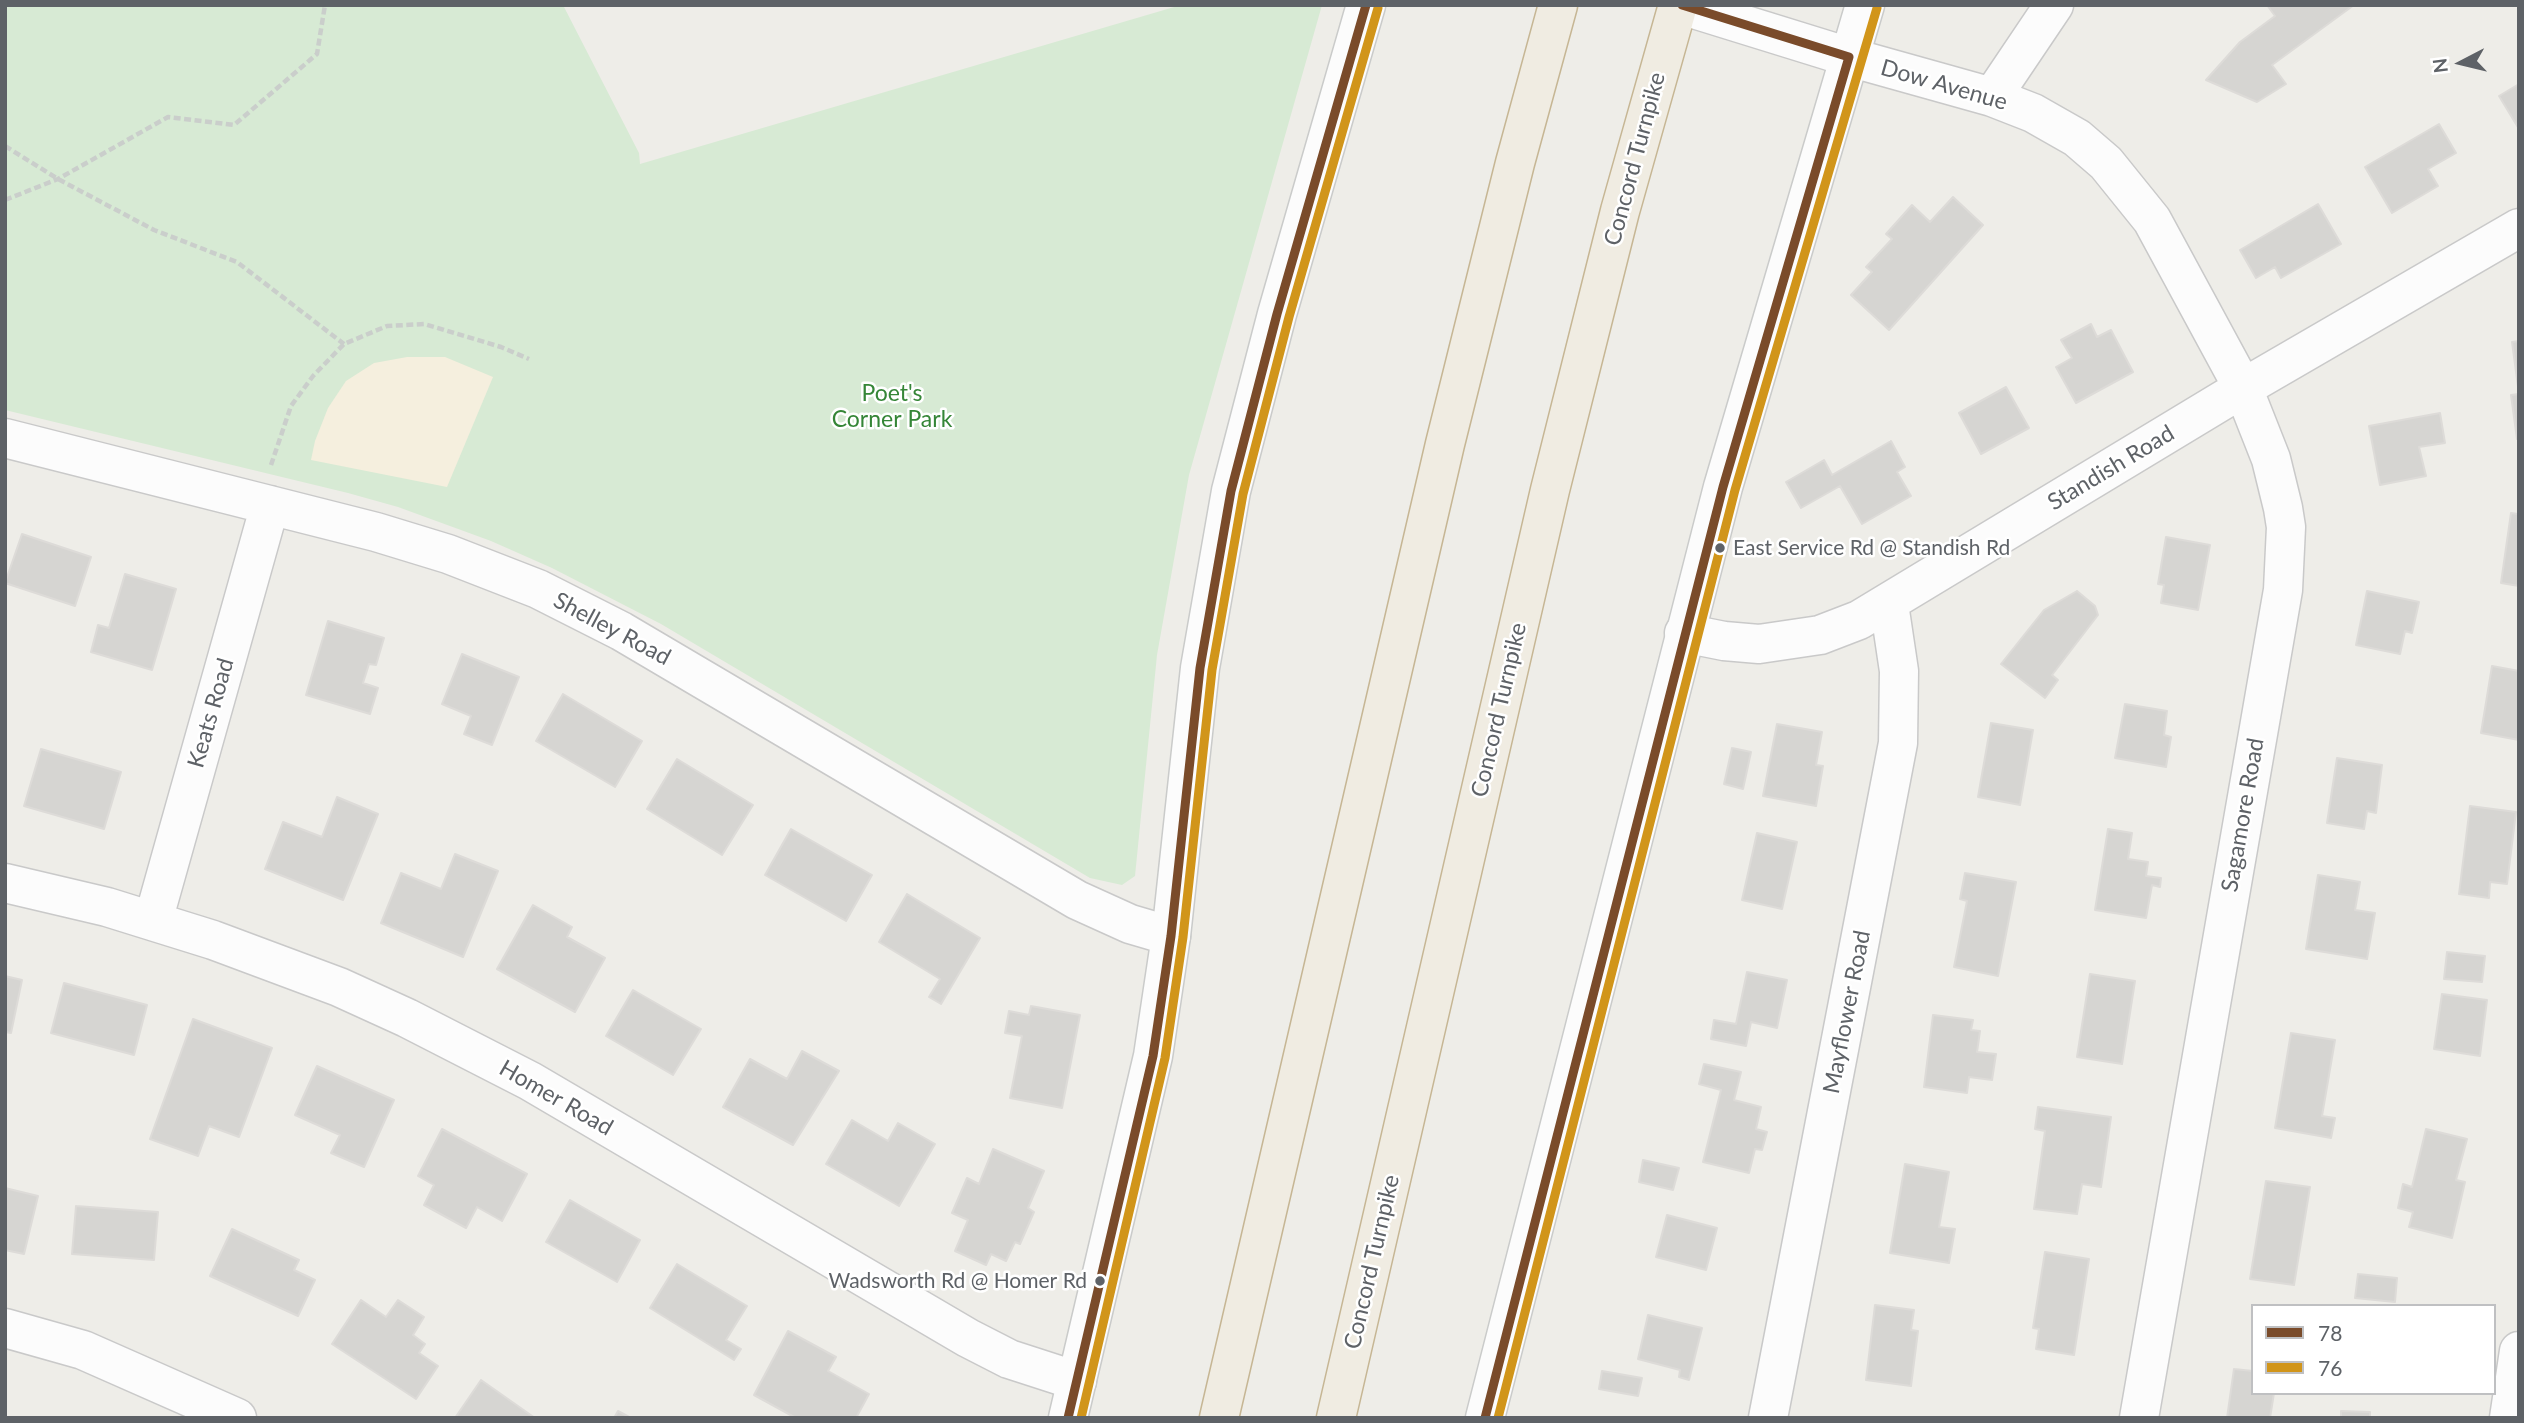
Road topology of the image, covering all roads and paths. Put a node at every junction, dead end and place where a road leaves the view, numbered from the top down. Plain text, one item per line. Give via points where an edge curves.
1 (325, 5) edge
2 (1366, 5) edge
3 (1546, 5) edge
4 (1558, 5) edge
5 (1680, 5) edge
6 (1865, 5) edge
7 (2054, 5) edge
8 (1546, 48) junction
9 (1849, 57) junction
10 (1993, 97) junction
11 (5, 146) edge
12 (58, 179) junction
13 (5, 200) edge
14 (2519, 228) edge
15 (2161, 235) joint
16 (344, 344) junction
17 (529, 359) dead end
18 (2243, 388) junction
19 (5, 438) edge
20 (265, 503) junction
21 (1889, 604) junction
22 (1684, 633) junction
23 (5, 883) edge
24 (153, 921) junction
25 (1171, 936) junction
26 (5, 1328) edge
27 (2519, 1351) edge
28 (1077, 1381) junction
29 (237, 1418) edge
30 (1068, 1418) edge
31 (1219, 1418) edge
32 (1336, 1418) edge
33 (1485, 1418) edge
34 (1768, 1418) edge
35 (2139, 1418) edge
36 (2509, 1418) edge

1 - 12 path via 317,54 234,125 169,117
2 - 25 street via 1231,491 1200,668
3 - 8 highway
4 - 8 highway
5 - 9 street, Dow Avenue
5 - 32 highway, Concord Turnpike via 1620,211 1550,490
6 - 9 street
7 - 10 street
8 - 31 highway via 1445,444
9 - 10 street, Dow Avenue
9 - 22 street via 1742,416
10 - 15 street, Dow Avenue via 2049,120 2092,150 2126,186
11 - 12 path
12 - 13 path
12 - 16 path via 155,230 237,262
14 - 18 street, Standish Road
15 - 18 street, Sagamore Road
16 - 17 path via 387,326 424,324
16 - 20 path via 291,406
18 - 21 street, Standish Road
18 - 35 street, Sagamore Road via 2278,486 2286,527 2286,569
19 - 20 street, Shelley Road
20 - 24 street, Keats Road
20 - 25 street, Shelley Road via 448,554 568,603 1077,900
21 - 22 street, Standish Road via 1840,628 1781,642 1742,644
21 - 34 street, Mayflower Road via 1899,680 1896,760
22 - 33 street
23 - 24 street, Homer Road
24 - 28 street, Homer Road via 339,987 469,1048 968,1338 1009,1359
25 - 28 street via 1153,1056
26 - 29 street via 83,1350
27 - 36 street
28 - 30 street

